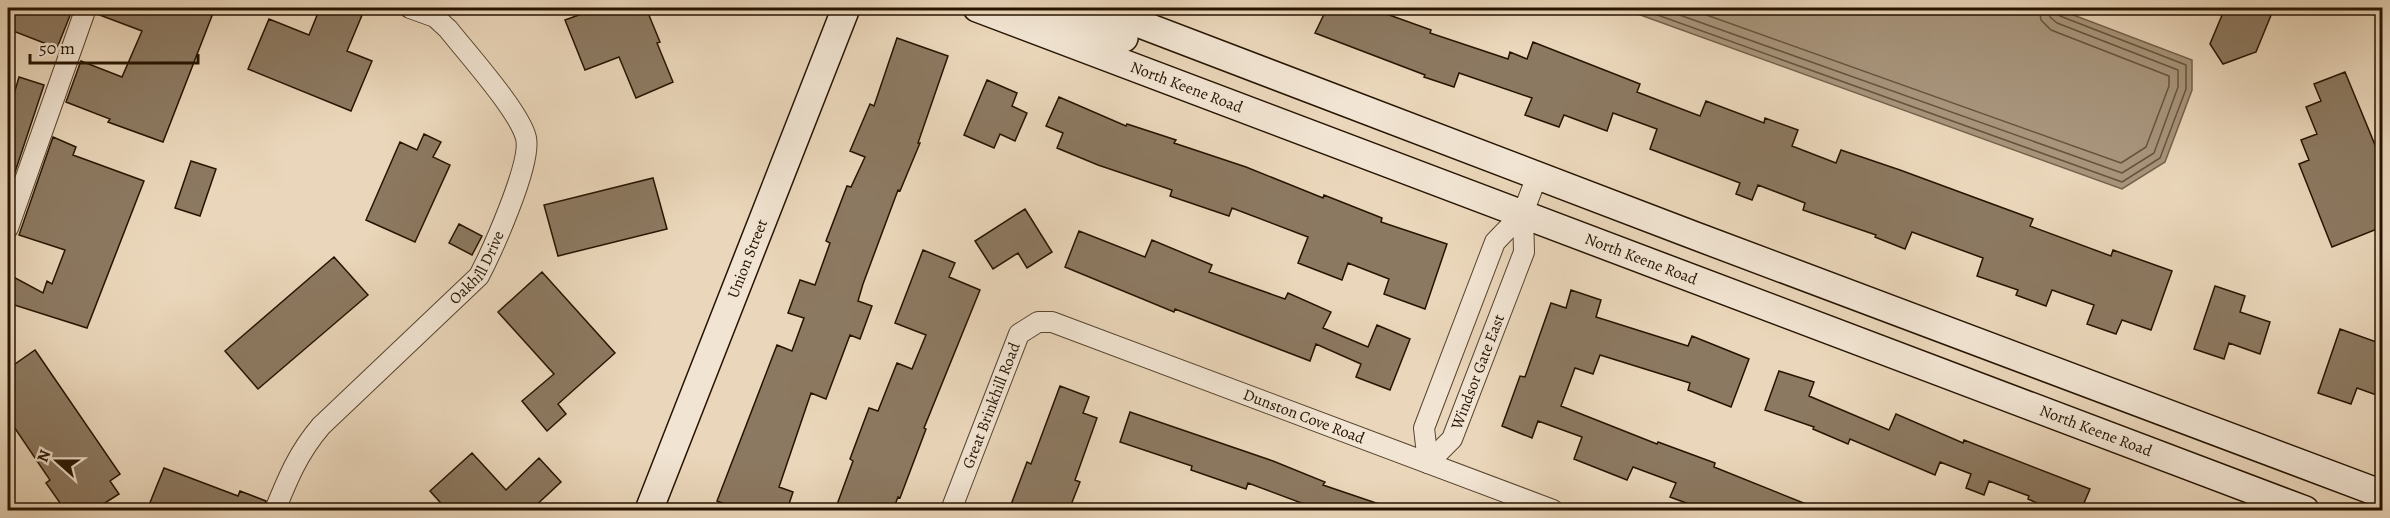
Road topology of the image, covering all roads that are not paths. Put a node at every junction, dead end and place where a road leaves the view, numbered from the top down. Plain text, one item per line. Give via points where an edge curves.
1 (86, 8) edge
2 (410, 8) edge
3 (846, 8) edge
4 (977, 8) edge
5 (1045, 8) edge
6 (1098, 8) edge
7 (1349, 104) junction
8 (1537, 176) junction
9 (1523, 213) junction
10 (8, 228) edge
11 (1052, 322) joint
12 (1428, 463) junction
13 (2382, 494) edge
14 (275, 510) edge
15 (649, 510) edge
16 (951, 510) edge
17 (1553, 510) edge
18 (2305, 510) edge

1 - 10 street
2 - 14 street, Oakhill Drive via 435,17 448,29 519,120 526,139 526,160 479,276 315,432 293,466
3 - 15 main road, Union Street
4 - 9 main road, North Keene Road
5 - 7 main road via 1249,86
6 - 7 main road
7 - 8 main road
8 - 9 street, Windsor Gate East
8 - 13 main road
9 - 12 street, Windsor Gate East via 1524,252 1452,439
9 - 12 street, Windsor Gate East via 1496,242 1424,428
9 - 18 main road, North Keene Road
11 - 12 street, Dunston Cove Road
11 - 16 street, Great Brinkhill Road via 1038,322 1019,334
12 - 17 street, Dunston Cove Road

